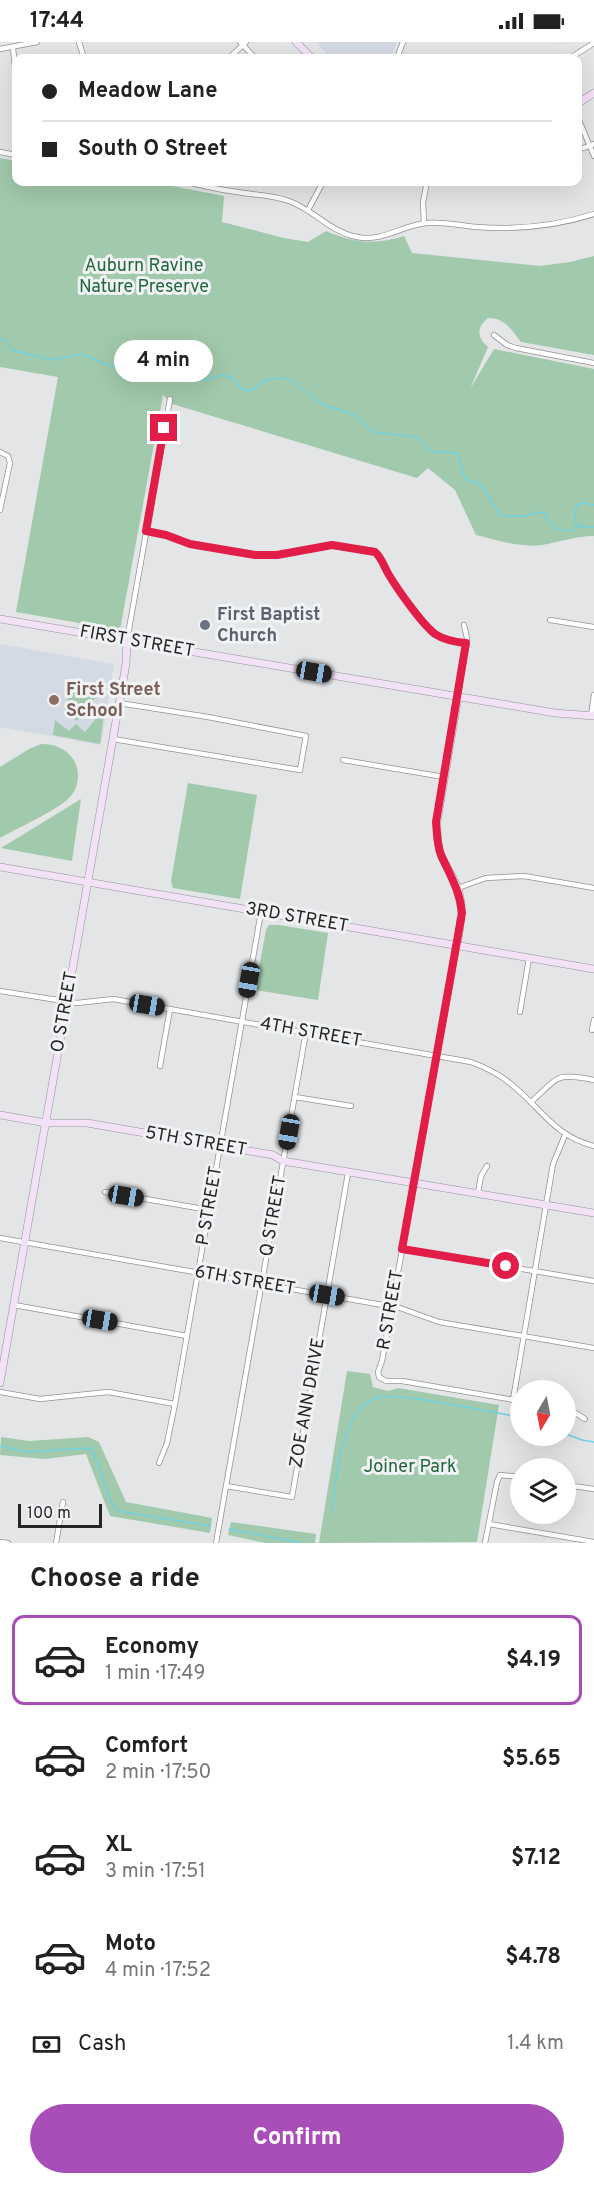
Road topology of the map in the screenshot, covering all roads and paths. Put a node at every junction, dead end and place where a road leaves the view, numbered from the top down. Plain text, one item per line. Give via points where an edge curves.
1 (37, 42) edge
2 (296, 42) edge
3 (243, 43) edge
4 (594, 43) edge
5 (13, 48) junction
6 (0, 49) edge
7 (14, 54) edge
8 (233, 54) edge
9 (308, 54) edge
10 (576, 54) edge
11 (582, 126) edge
12 (592, 146) edge
13 (594, 156) edge
14 (204, 186) edge
15 (320, 186) edge
16 (426, 186) edge
17 (308, 210) junction
18 (594, 214) edge
19 (424, 223) junction
20 (494, 335) dead end
21 (594, 363) edge
22 (170, 399) dead end
23 (0, 452) edge
24 (0, 510) edge
25 (146, 531) junction
26 (0, 619) edge
27 (550, 620) dead end
28 (464, 625) dead end
29 (594, 627) edge
30 (127, 640) junction
31 (466, 643) junction
32 (594, 695) edge
33 (458, 697) junction
34 (119, 703) junction
35 (592, 716) edge
36 (113, 739) junction
37 (343, 760) dead end
38 (444, 777) junction
39 (0, 867) edge
40 (88, 882) junction
41 (458, 888) junction
42 (594, 888) edge
43 (261, 912) junction
44 (457, 945) junction
45 (529, 958) junction
46 (594, 969) edge
47 (0, 991) edge
48 (67, 1002) junction
49 (170, 1009) junction
50 (520, 1012) dead end
51 (594, 1020) edge
52 (242, 1021) junction
53 (592, 1030) dead end
54 (306, 1032) junction
55 (437, 1054) junction
56 (160, 1066) dead end
57 (594, 1080) edge
58 (295, 1096) junction
59 (531, 1102) junction
60 (351, 1106) dead end
61 (0, 1115) edge
62 (46, 1123) junction
63 (565, 1135) junction
64 (220, 1146) junction
65 (594, 1146) edge
66 (283, 1161) junction
67 (487, 1166) dead end
68 (348, 1173) junction
69 (413, 1184) junction
70 (105, 1192) dead end
71 (478, 1193) junction
72 (546, 1204) junction
73 (209, 1210) junction
74 (594, 1213) edge
75 (0, 1238) edge
76 (25, 1243) junction
77 (402, 1249) junction
78 (535, 1271) junction
79 (198, 1273) junction
80 (594, 1281) edge
81 (262, 1284) junction
82 (327, 1295) junction
83 (14, 1305) junction
84 (392, 1307) junction
85 (187, 1336) junction
86 (524, 1336) junction
87 (594, 1348) edge
88 (2, 1362) edge
89 (516, 1380) edge
90 (0, 1383) edge
91 (0, 1392) edge
92 (510, 1399) edge
93 (175, 1404) junction
94 (576, 1413) edge
95 (585, 1419) dead end
96 (159, 1462) dead end
97 (510, 1476) edge
98 (226, 1486) junction
99 (576, 1487) edge
100 (594, 1490) edge
101 (63, 1502) dead end
102 (489, 1524) junction
103 (0, 1542) edge
104 (594, 1542) edge
105 (8, 1543) edge
106 (56, 1543) edge
107 (216, 1543) edge
108 (485, 1543) edge

1 - 5 street
2 - 9 street
3 - 8 street
4 - 10 street
5 - 6 street
5 - 7 street
11 - 12 street
12 - 13 street
14 - 17 street via 287,200
15 - 17 street
16 - 19 street
17 - 19 street via 342,234 360,237 386,236
18 - 19 street via 530,228
20 - 21 street via 516,348
22 - 25 street
23 - 24 street via 8,456 9,463
25 - 30 street
25 - 31 street via 190,544 255,555 332,545 375,552 428,628 450,641
26 - 30 street, FIRST STREET
27 - 29 street
28 - 31 street, R STREET
30 - 33 street, FIRST STREET
30 - 34 street, O STREET
31 - 33 street, R STREET
32 - 35 street
33 - 35 street, FIRST STREET
33 - 38 street, R STREET
34 - 36 street, O STREET
34 - 36 street via 306,736 300,770
36 - 40 street, O STREET
37 - 38 street
38 - 41 street, R STREET via 437,838
39 - 40 street, 3RD STREET
40 - 43 street, 3RD STREET
40 - 48 street, O STREET
41 - 42 street via 486,878 524,876
41 - 44 street, R STREET via 462,913
43 - 44 street, 3RD STREET
43 - 52 street, P STREET
44 - 45 street, 3RD STREET
44 - 55 street, R STREET
45 - 46 street, 3RD STREET
45 - 50 street
47 - 48 street, 4TH STREET
48 - 49 street, 4TH STREET via 114,999
48 - 62 street, O STREET
49 - 52 street, 4TH STREET
49 - 56 street
51 - 53 street
52 - 54 street, 4TH STREET
52 - 64 street, P STREET
54 - 55 street, 4TH STREET
54 - 58 street, Q STREET
55 - 59 street, 4TH STREET via 485,1067
55 - 69 street, R STREET
57 - 59 street via 560,1077
58 - 60 street
58 - 66 street, Q STREET
59 - 63 street, 4TH STREET
61 - 62 street, 5TH STREET
62 - 64 street, 5TH STREET via 87,1123
62 - 76 street, O STREET
63 - 65 street, 4TH STREET
63 - 72 street via 553,1164
64 - 66 street, 5TH STREET via 273,1155
64 - 73 street, P STREET
66 - 68 street, 5TH STREET
66 - 81 street, Q STREET
67 - 71 street
68 - 69 street, 5TH STREET
68 - 82 street, ZOE ANN DRIVE
69 - 71 street, 5TH STREET
69 - 77 street, R STREET
70 - 73 street
71 - 72 street, 5TH STREET
72 - 74 street, 5TH STREET
72 - 78 street
73 - 79 street, P STREET
75 - 76 street, 6TH STREET
76 - 79 street, 6TH STREET
76 - 83 street, O STREET
77 - 78 street
77 - 84 street, R STREET
78 - 80 street
78 - 86 street
79 - 81 street, 6TH STREET
79 - 85 street, P STREET
81 - 82 street, 6TH STREET
81 - 98 street, Q STREET
82 - 84 street, 6TH STREET
82 - 98 street, ZOE ANN DRIVE via 292,1497
83 - 85 street
83 - 88 street, O STREET
84 - 86 street, 6TH STREET via 431,1320
84 - 92 street, R STREET via 380,1377
85 - 93 street, P STREET
86 - 87 street, 6TH STREET
86 - 89 street
88 - 90 street, O STREET
91 - 93 street via 40,1399 108,1392
93 - 96 street, P STREET
94 - 95 street
97 - 102 street via 501,1475 497,1482
98 - 107 street, Q STREET
99 - 100 street
101 - 106 street
102 - 104 street
102 - 108 street
103 - 105 street

